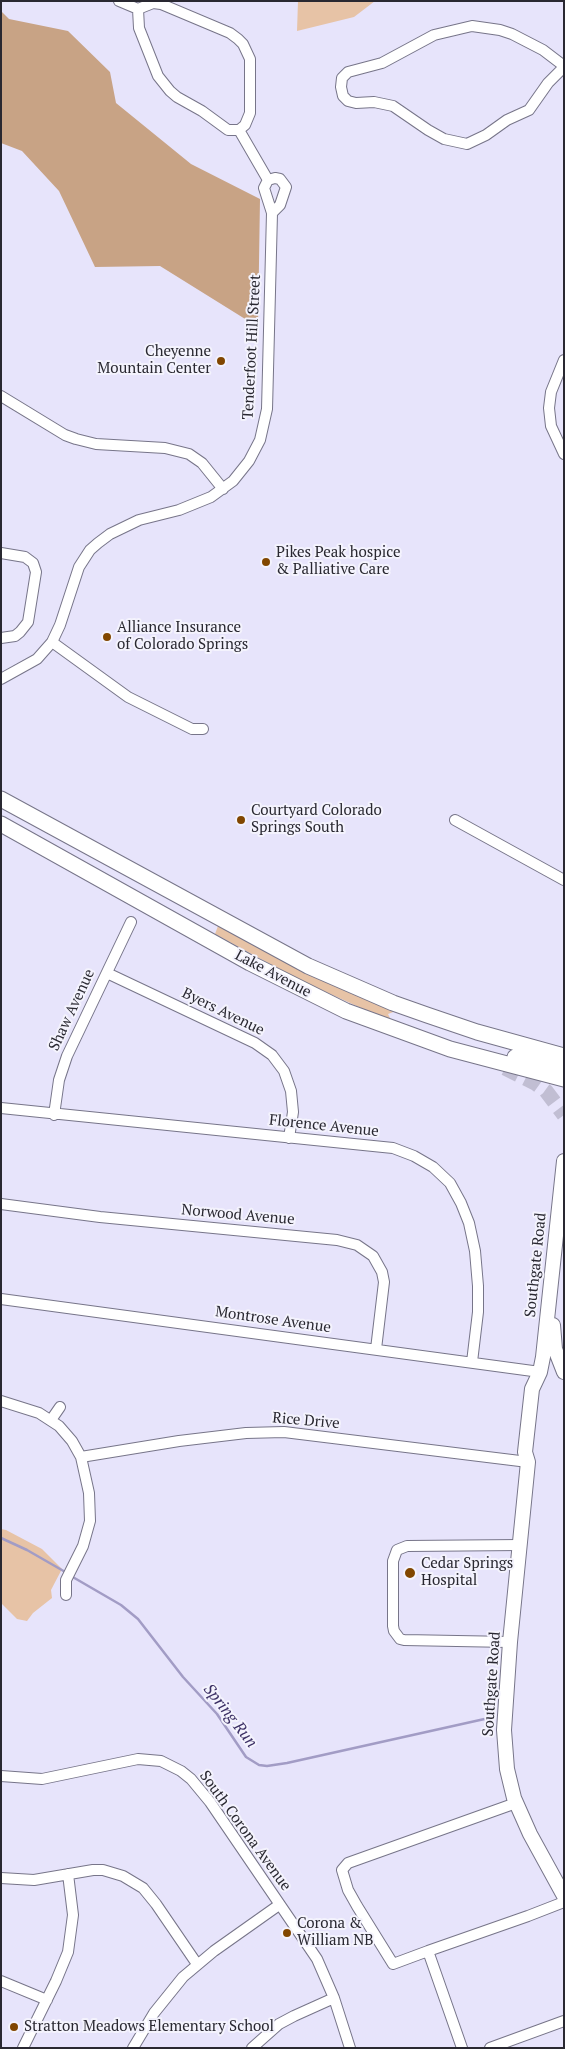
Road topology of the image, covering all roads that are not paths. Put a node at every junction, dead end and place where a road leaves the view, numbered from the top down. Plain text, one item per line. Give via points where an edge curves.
1 (119, 1) edge
2 (138, 9) junction
3 (564, 66) edge
4 (240, 130) junction
5 (268, 180) junction
6 (272, 213) junction
7 (564, 360) edge
8 (1, 396) edge
9 (564, 454) edge
10 (223, 489) junction
11 (1, 554) edge
12 (1, 638) edge
13 (52, 642) junction
14 (1, 679) edge
15 (203, 729) dead end
16 (1, 799) edge
17 (455, 820) dead end
18 (1, 824) edge
19 (564, 880) edge
20 (131, 922) dead end
21 (107, 973) junction
22 (564, 1042) edge
23 (532, 1048) junction
24 (459, 1052) junction
25 (564, 1056) edge
26 (564, 1068) edge
27 (564, 1079) edge
28 (1, 1108) edge
29 (54, 1115) junction
30 (289, 1138) junction
31 (564, 1161) edge
32 (1, 1204) edge
33 (550, 1292) junction
34 (1, 1299) edge
35 (376, 1349) junction
36 (472, 1362) junction
37 (540, 1372) junction
38 (564, 1372) edge
39 (1, 1402) edge
40 (60, 1407) dead end
41 (51, 1420) junction
42 (81, 1457) junction
43 (528, 1462) junction
44 (520, 1545) junction
45 (66, 1595) dead end
46 (510, 1642) junction
47 (1, 1776) edge
48 (516, 1803) junction
49 (68, 1874) junction
50 (1, 1878) edge
51 (564, 1896) edge
52 (564, 1902) edge
53 (279, 1906) junction
54 (428, 1951) junction
55 (197, 1964) junction
56 (1, 1981) edge
57 (334, 1998) junction
58 (47, 2000) junction
59 (564, 2020) edge
60 (23, 2048) edge
61 (133, 2048) edge
62 (252, 2048) edge
63 (350, 2048) edge
64 (462, 2048) edge
65 (490, 2048) edge

1 - 2 street
2 - 4 street via 139,28 165,85 177,97 221,126
2 - 4 street via 153,3 160,4 230,33 243,44 250,59 250,113
3 - 3 street via 543,50 512,34 466,27 434,35 382,63 348,72 342,78 341,87 348,101 393,106 428,130 467,144 528,110
4 - 5 street, Tenderfoot Hill Street
5 - 6 street, Tenderfoot Hill Street via 264,193
5 - 6 street, Tenderfoot Hill Street via 280,179 286,187 280,205
6 - 10 street, Tenderfoot Hill Street via 266,421 249,461
7 - 9 street via 551,392 549,408 551,426
8 - 10 street via 76,439 96,444 165,448 189,454 202,463
10 - 13 street, Tenderfoot Hill Street via 202,502 139,520 110,534 94,547 79,567
11 - 12 street via 25,557 33,563 36,572 25,628 15,636
13 - 14 street, Tenderfoot Hill Street via 37,659
13 - 15 street via 128,697 192,729
16 - 23 main road, Lake Avenue via 308,966 393,1003
17 - 19 street
18 - 24 main road, Lake Avenue via 302,990 355,1014
20 - 21 street, Shaw Avenue
21 - 29 street, Shaw Avenue via 62,1067
21 - 30 street, Byers Avenue via 255,1043 272,1055 284,1071 291,1091 293,1112
22 - 23 main road
23 - 25 main road, Lake Avenue
24 - 26 main road via 495,1052
24 - 27 main road, Lake Avenue
28 - 29 street, Florence Avenue
29 - 30 street, Florence Avenue
30 - 36 street, Florence Avenue via 398,1150 428,1164 450,1183 465,1212 474,1251 478,1300
31 - 33 street, Southgate Road
32 - 35 street, Norwood Avenue via 357,1244 373,1256 384,1282
33 - 37 street, Southgate Road
33 - 38 street via 554,1349
34 - 35 street, Montrose Avenue
35 - 36 street, Montrose Avenue
36 - 37 street, Montrose Avenue
37 - 43 street, Southgate Road via 534,1454
39 - 41 street
40 - 41 street
41 - 42 street via 69,1437
42 - 43 street, Rice Drive via 189,1439 284,1432
42 - 45 street via 89,1493 90,1521 83,1546 66,1580
43 - 44 street, Southgate Road
44 - 46 street, Southgate Road
44 - 46 street via 407,1546 397,1550 393,1561 393,1626 400,1639
46 - 48 street, Southgate Road via 504,1749
47 - 53 street, South Corona Avenue via 42,1779 138,1759 171,1765 199,1788
48 - 51 street, Southgate Road
48 - 54 street via 348,1863 342,1870 348,1890 393,1964
49 - 50 street via 34,1880
49 - 55 street via 103,1870 123,1876 143,1888
49 - 58 street via 73,1915 70,1941 64,1964
52 - 54 street
53 - 55 street
53 - 57 street, South Corona Avenue via 316,1959
54 - 64 street
55 - 61 street via 166,1996
56 - 58 street
57 - 62 street via 286,2020
57 - 63 street, South Corona Avenue
58 - 60 street
59 - 65 street

